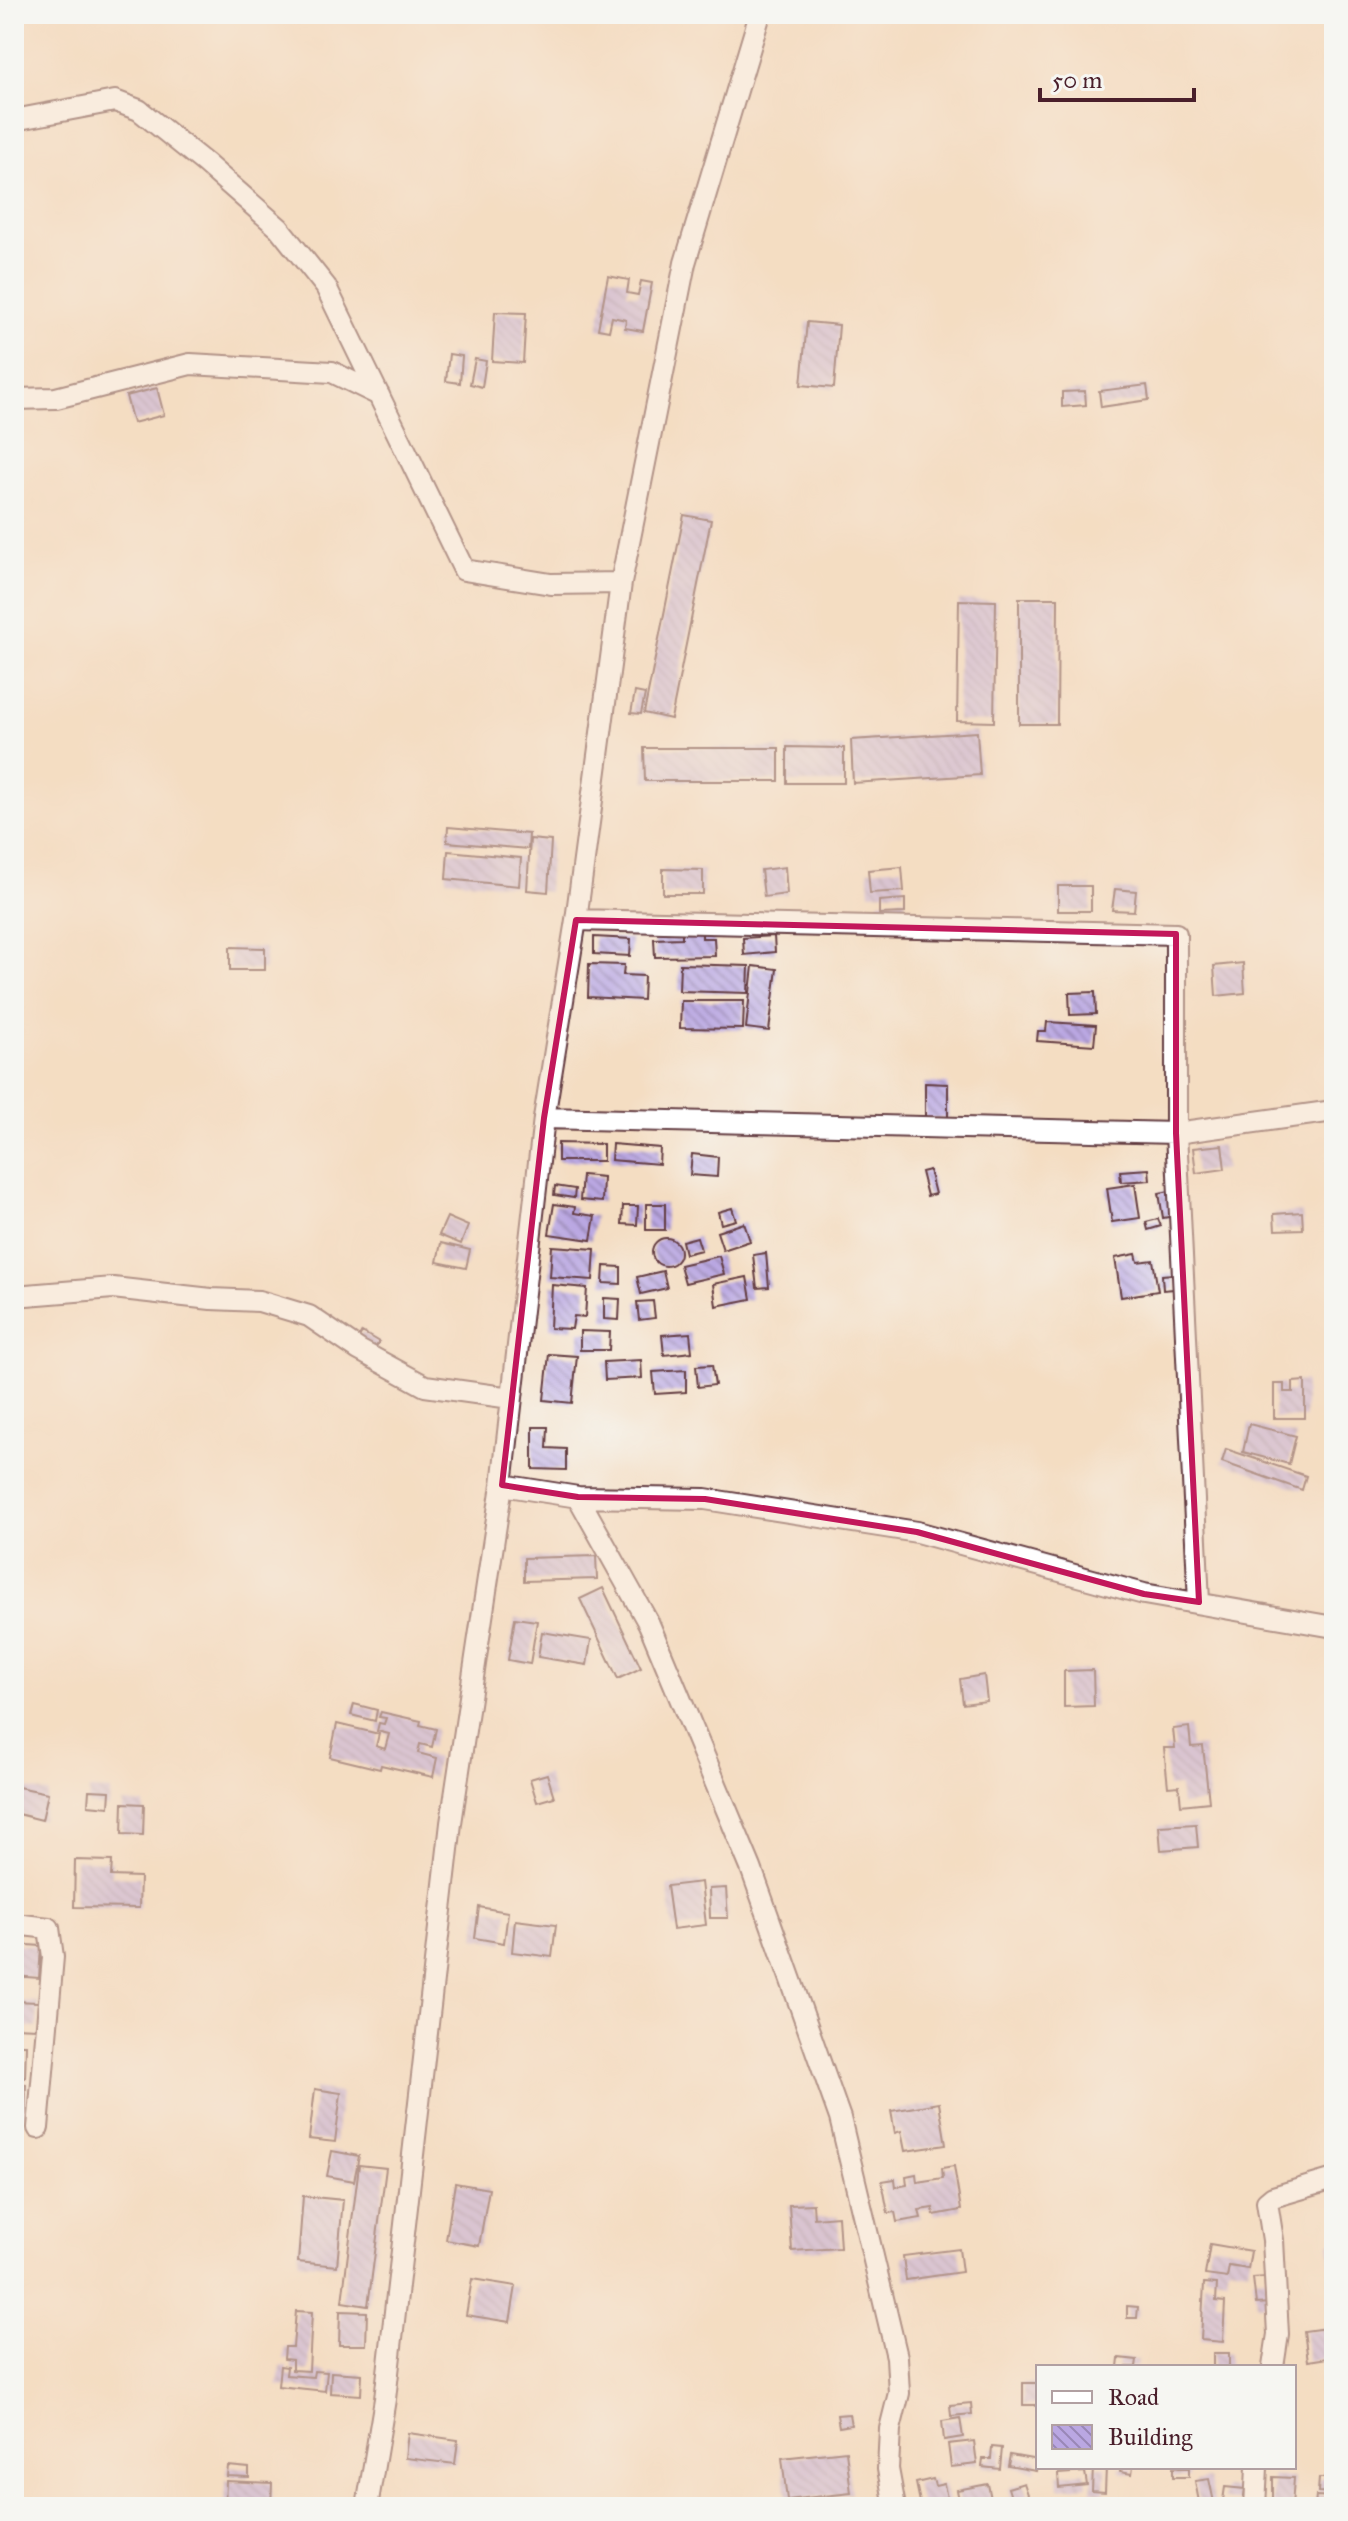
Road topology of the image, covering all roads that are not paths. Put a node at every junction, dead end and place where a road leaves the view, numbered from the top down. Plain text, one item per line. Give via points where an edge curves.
1 (760, 14) edge
2 (14, 120) edge
3 (379, 395) junction
4 (14, 399) edge
5 (621, 583) junction
6 (576, 920) junction
7 (1334, 1111) edge
8 (544, 1118) junction
9 (1176, 1133) junction
10 (14, 1296) edge
11 (511, 1398) junction
12 (502, 1485) junction
13 (578, 1497) junction
14 (1199, 1602) junction
15 (1334, 1627) edge
16 (14, 1924) edge
17 (38, 2128) dead end
18 (1334, 2179) edge
19 (1273, 2365) edge
20 (1257, 2469) edge
21 (367, 2507) edge
22 (895, 2507) edge
23 (1255, 2507) edge

1 - 5 street via 685,263
2 - 3 street via 115,101 139,110 279,228 326,287
3 - 4 street via 332,372 190,364 56,398
3 - 5 street via 464,570 551,584
5 - 6 street
6 - 8 street
6 - 9 street via 1176,934
7 - 9 street
8 - 9 street
8 - 11 street
9 - 14 street
10 - 11 street via 113,1288 259,1301 309,1316 425,1386
11 - 12 street
12 - 13 street
12 - 21 street via 451,1823 385,2399
13 - 14 street via 705,1499 917,1532 1144,1594
13 - 22 street via 655,1638 751,1868 840,2118 897,2357 899,2393 888,2469
14 - 15 street
16 - 17 street via 49,1928 53,1957
18 - 19 street via 1267,2202 1278,2334
20 - 23 street

